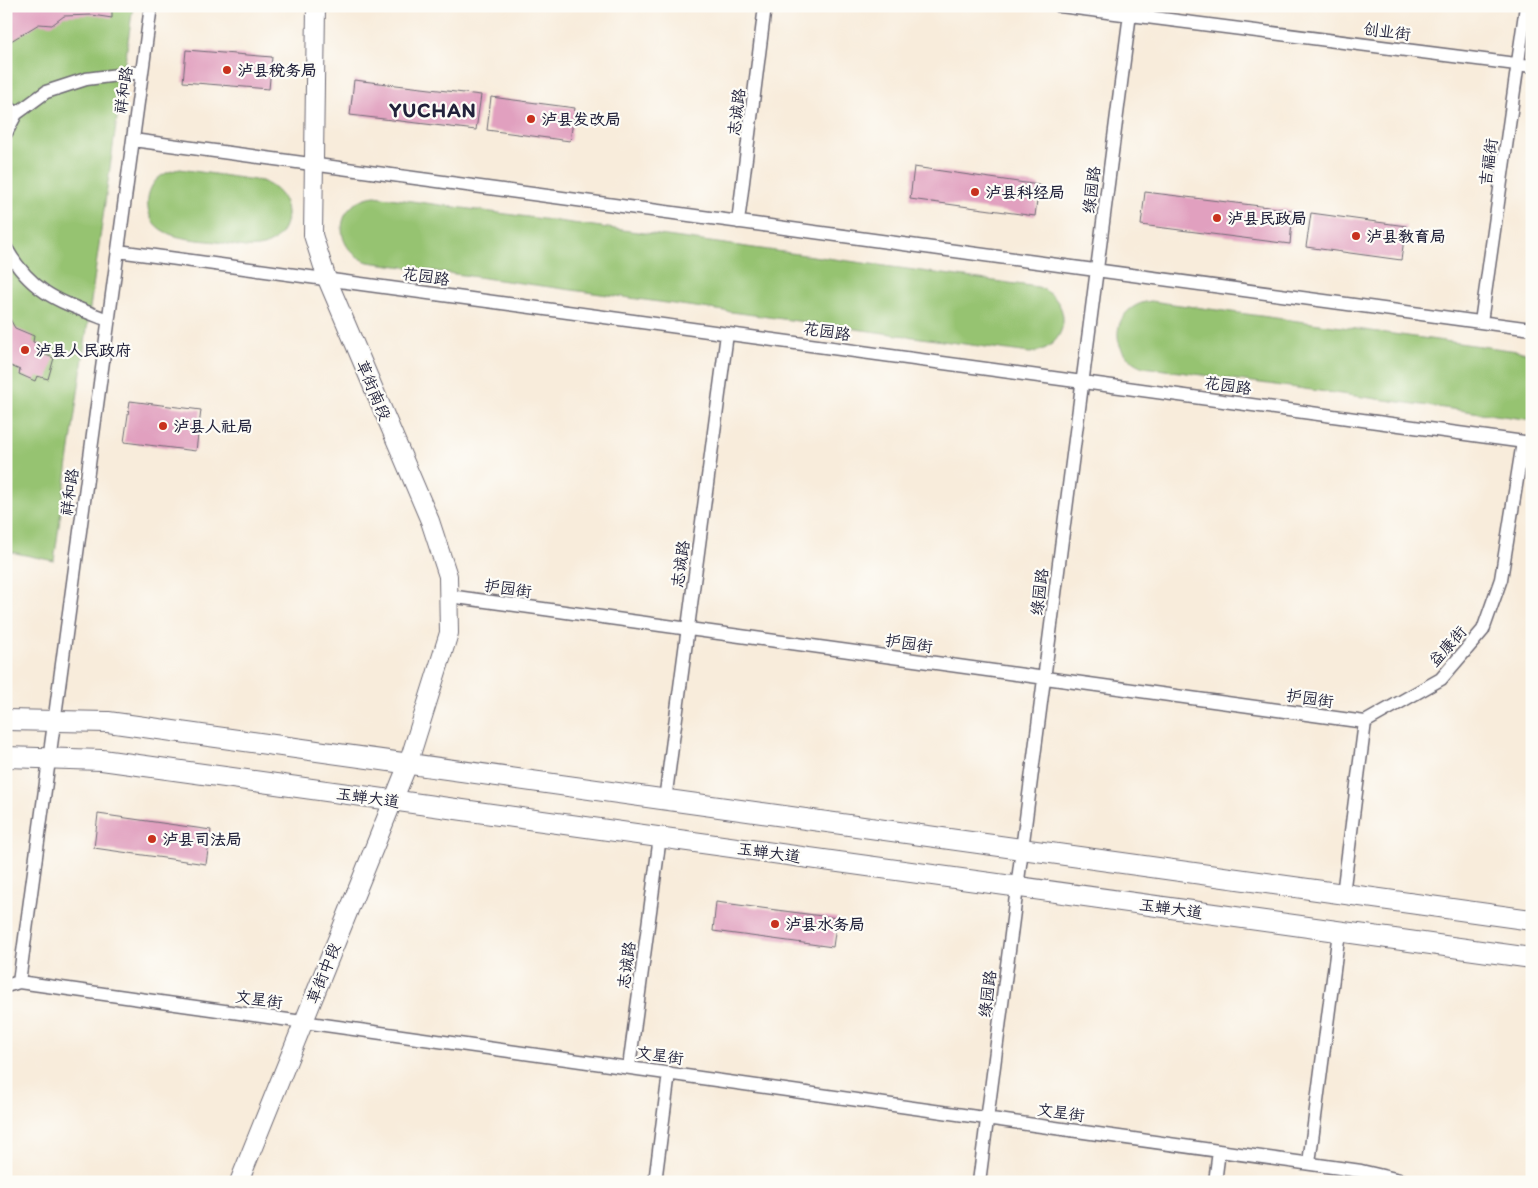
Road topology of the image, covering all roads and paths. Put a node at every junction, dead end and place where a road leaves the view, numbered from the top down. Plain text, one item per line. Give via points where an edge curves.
1 (150, 6) edge
2 (316, 6) edge
3 (765, 6) edge
4 (1060, 6) edge
5 (1526, 6) edge
6 (1130, 11) edge
7 (1518, 64) junction
8 (1532, 66) edge
9 (142, 72) junction
10 (6, 104) edge
11 (16, 114) junction
12 (6, 133) edge
13 (133, 140) junction
14 (314, 164) junction
15 (738, 222) junction
16 (6, 248) edge
17 (118, 251) junction
18 (1097, 270) junction
19 (327, 279) junction
20 (108, 320) junction
21 (1482, 322) junction
22 (1532, 329) edge
23 (727, 334) junction
24 (1082, 382) junction
25 (1527, 442) edge
26 (449, 596) junction
27 (688, 629) junction
28 (1044, 678) junction
29 (6, 720) edge
30 (54, 721) junction
31 (1365, 722) junction
32 (6, 756) edge
33 (49, 758) junction
34 (408, 764) junction
35 (393, 800) junction
36 (665, 800) junction
37 (660, 837) junction
38 (1022, 849) junction
39 (1018, 887) junction
40 (1343, 894) junction
41 (1532, 920) edge
42 (1338, 932) junction
43 (1532, 958) edge
44 (19, 982) junction
45 (6, 986) edge
46 (304, 1022) junction
47 (629, 1067) junction
48 (669, 1073) junction
49 (988, 1118) junction
50 (1219, 1150) junction
51 (1309, 1163) junction
52 (239, 1182) edge
53 (655, 1182) edge
54 (980, 1182) edge
55 (1215, 1182) edge
56 (1408, 1182) edge

1 - 9 street, 祥和路
2 - 14 main road, 草街南段
3 - 15 street, 志诚路
4 - 6 street, 创业街
5 - 7 street, 吉福街
6 - 7 street, 创业街
6 - 18 street, 绿园路
7 - 8 street, 创业街
7 - 21 street, 吉福街
9 - 11 street via 86,79 46,92
9 - 13 street, 祥和路
10 - 11 street
11 - 12 street
13 - 14 street
13 - 17 street, 祥和路
14 - 15 street
14 - 19 main road, 草街南段 via 313,235
15 - 18 street
16 - 20 street via 36,287 59,302
17 - 19 street, 花园路
17 - 20 street, 祥和路
18 - 21 street
18 - 24 street, 绿园路
19 - 23 street, 花园路
19 - 26 main road, 草街南段 via 430,521 448,576
20 - 30 street, 祥和路
21 - 22 street
23 - 24 street, 花园路
23 - 27 street, 志诚路
24 - 25 street, 花园路
24 - 28 street, 绿园路
25 - 31 street, 益康街 via 1501,579 1483,630 1442,678
26 - 27 street, 护园街
26 - 34 main road, 草街南段 via 449,632
27 - 28 street, 护园街
27 - 36 street, 志诚路
28 - 31 street, 护园街
28 - 38 street, 绿园路
29 - 30 main road
30 - 33 street, 祥和路
30 - 34 main road via 108,722
31 - 40 street
32 - 33 main road, 玉蝉大道
33 - 35 main road, 玉蝉大道 via 102,760
33 - 44 street, 祥和路
34 - 35 main road, 草街中段
34 - 36 main road
35 - 37 main road, 玉蝉大道
35 - 46 main road, 草街中段
36 - 38 main road
37 - 39 main road, 玉蝉大道
37 - 47 street, 志诚路
38 - 39 street, 绿园路
38 - 40 main road
39 - 42 main road, 玉蝉大道
39 - 49 street, 绿园路
40 - 41 main road
42 - 43 main road, 玉蝉大道
42 - 51 street
44 - 45 street, 文星街
44 - 46 street, 文星街
46 - 47 street, 文星街
46 - 52 main road, 草街中段
47 - 48 street, 文星街
48 - 49 street, 文星街
48 - 53 street
49 - 50 street, 文星街
49 - 54 street, 绿园路
50 - 51 street, 文星街
50 - 55 street
51 - 56 street, 文星街

